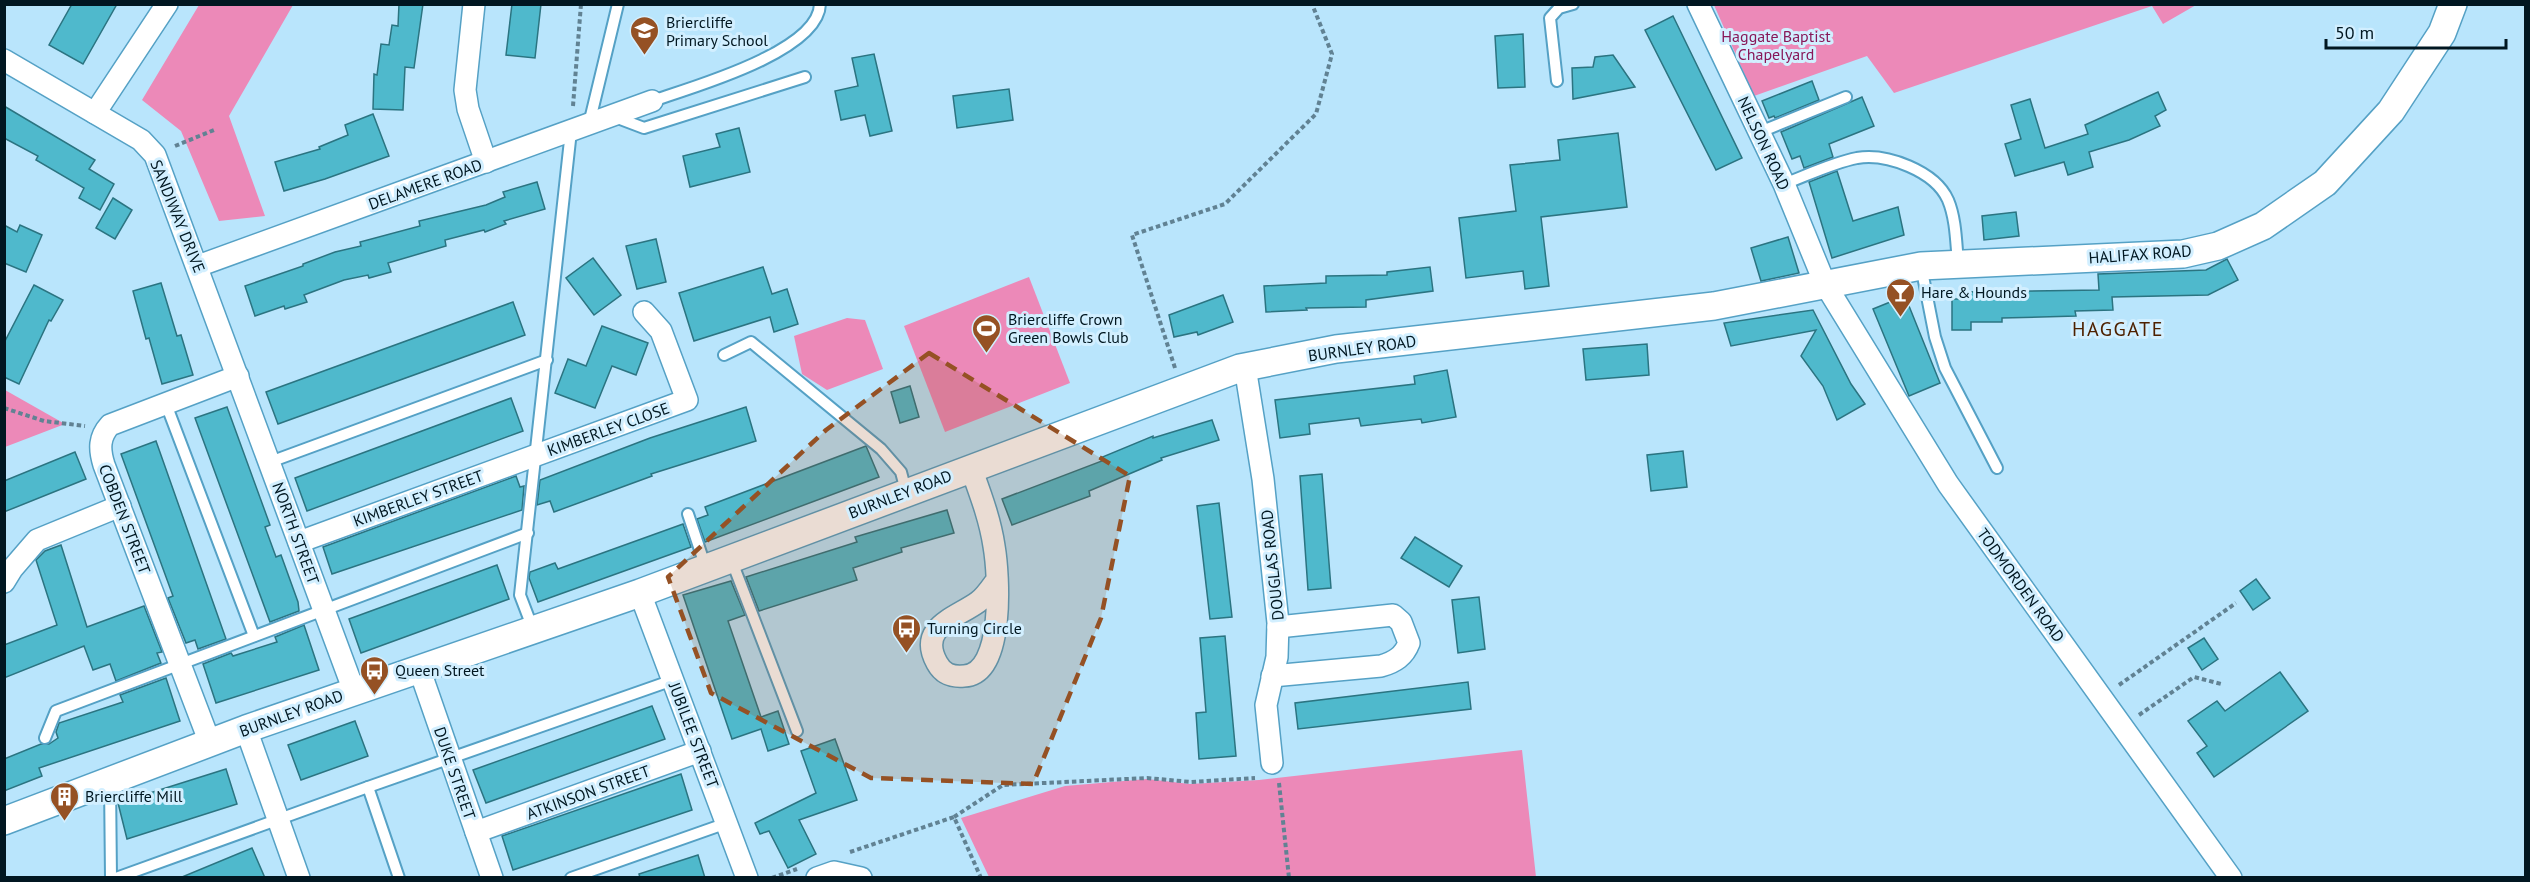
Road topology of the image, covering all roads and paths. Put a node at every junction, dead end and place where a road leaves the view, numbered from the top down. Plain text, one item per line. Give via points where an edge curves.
1 (166, 4) edge
2 (474, 4) edge
3 (581, 4) edge
4 (618, 4) edge
5 (820, 4) edge
6 (1312, 4) edge
7 (1573, 4) edge
8 (1698, 4) edge
9 (2453, 4) edge
10 (4, 60) edge
11 (805, 77) dead end
12 (1557, 81) dead end
13 (1846, 97) dead end
14 (652, 101) joint
15 (95, 113) junction
16 (612, 116) junction
17 (580, 128) junction
18 (214, 130) dead end
19 (1760, 132) junction
20 (155, 155) junction
21 (486, 162) junction
22 (1784, 184) junction
23 (1958, 263) junction
24 (198, 266) junction
25 (1921, 266) junction
26 (1825, 284) junction
27 (644, 312) dead end
28 (724, 355) dead end
29 (547, 360) junction
30 (1245, 367) junction
31 (238, 376) junction
32 (1181, 388) junction
33 (165, 404) junction
34 (4, 408) edge
35 (107, 429) junction
36 (537, 455) junction
37 (270, 462) junction
38 (971, 468) junction
39 (1997, 468) dead end
40 (906, 492) junction
41 (120, 506) junction
42 (687, 513) dead end
43 (528, 534) junction
44 (299, 542) junction
45 (731, 558) junction
46 (706, 568) junction
47 (996, 581) dead end
48 (4, 582) edge
49 (640, 593) junction
50 (2236, 603) dead end
51 (325, 609) junction
52 (1278, 627) junction
53 (533, 629) junction
54 (254, 636) junction
55 (180, 663) junction
56 (419, 668) junction
57 (1272, 676) junction
58 (673, 680) junction
59 (2221, 684) dead end
60 (354, 691) junction
61 (2100, 695) junction
62 (2118, 721) junction
63 (246, 729) junction
64 (797, 731) dead end
65 (45, 738) dead end
66 (210, 743) junction
67 (700, 751) junction
68 (449, 756) junction
69 (1273, 765) junction
70 (110, 781) junction
71 (368, 787) junction
72 (954, 817) junction
73 (278, 818) junction
74 (4, 821) edge
75 (727, 823) junction
76 (476, 832) junction
77 (840, 855) dead end
78 (812, 872) edge
79 (111, 878) edge
80 (116, 878) edge
81 (299, 878) edge
82 (399, 878) edge
83 (492, 878) edge
84 (571, 878) edge
85 (747, 878) edge
86 (772, 878) edge
87 (861, 878) edge
88 (981, 878) edge
89 (1289, 878) edge
90 (2231, 878) edge

1 - 15 street
2 - 21 street via 465,90
3 - 17 path
4 - 17 lane
5 - 14 lane via 811,27 769,58
6 - 32 path via 1332,54 1316,114 1225,204 1132,235
7 - 12 lane via 1559,8 1550,18
8 - 19 street, NELSON ROAD
9 - 23 street, HALIFAX ROAD via 2442,33 2391,111 2325,183 2263,226 2218,246 2183,254
10 - 15 street, SANDIWAY DRIVE
11 - 16 lane via 644,128
13 - 19 lane
14 - 16 street, DELAMERE ROAD
15 - 20 street, SANDIWAY DRIVE via 141,140
16 - 17 street, DELAMERE ROAD
17 - 21 street, DELAMERE ROAD
17 - 29 lane
18 - 20 path
19 - 22 street, NELSON ROAD
20 - 24 street, SANDIWAY DRIVE
21 - 24 street, DELAMERE ROAD
22 - 23 lane via 1859,158 1889,160 1917,169 1940,186 1948,200
22 - 26 street, NELSON ROAD
23 - 25 street, HALIFAX ROAD
24 - 31 street, SANDIWAY DRIVE
25 - 26 street, HALIFAX ROAD
25 - 39 lane via 1945,368
26 - 30 street, BURNLEY ROAD via 1714,306 1336,349
26 - 61 street, TODMORDEN ROAD via 1948,483
27 - 36 street, KIMBERLEY CLOSE via 662,331 687,400
28 - 40 lane via 751,342 881,449 901,471
29 - 36 lane
29 - 37 lane
30 - 32 street, BURNLEY ROAD
30 - 52 street, DOUGLAS ROAD via 1263,479
31 - 33 street
31 - 37 street, NORTH STREET
32 - 38 street, BURNLEY ROAD
33 - 35 street
33 - 54 lane
34 - 35 path via 44,421
35 - 41 street, COBDEN STREET via 101,436 100,454
36 - 43 lane
36 - 44 street, KIMBERLEY STREET
37 - 44 street, NORTH STREET
38 - 40 street, BURNLEY ROAD
38 - 47 street via 988,515 995,547
40 - 45 street, BURNLEY ROAD
41 - 48 street via 37,540
41 - 55 street, COBDEN STREET
42 - 46 lane
43 - 51 lane
43 - 53 lane via 520,596
44 - 51 street, NORTH STREET
45 - 46 street, BURNLEY ROAD
45 - 64 lane
46 - 49 street, BURNLEY ROAD
49 - 53 street, BURNLEY ROAD
49 - 58 street, JUBILEE STREET
50 - 61 path via 2124,683
51 - 54 lane
51 - 60 street, NORTH STREET
52 - 57 street, DOUGLAS ROAD
52 - 57 street via 1393,615 1401,622 1410,643 1394,662 1381,666
53 - 56 street, BURNLEY ROAD
54 - 55 lane
55 - 65 lane via 56,711
55 - 66 street, COBDEN STREET
56 - 60 street, BURNLEY ROAD
56 - 68 street, DUKE STREET
57 - 69 street, DOUGLAS ROAD via 1266,705
58 - 67 street, JUBILEE STREET
58 - 68 lane
59 - 62 path via 2194,677 2139,715
60 - 63 street, BURNLEY ROAD
61 - 62 street, TODMORDEN ROAD
62 - 90 street, TODMORDEN ROAD
63 - 66 street, BURNLEY ROAD
63 - 73 street
66 - 70 street, BURNLEY ROAD
67 - 75 street, JUBILEE STREET
67 - 76 street, ATKINSON STREET
68 - 71 lane
68 - 76 street, DUKE STREET
69 - 72 path via 1258,778 1191,782 1147,778 1003,785
69 - 89 path via 1279,783
70 - 74 street, BURNLEY ROAD
70 - 79 lane
71 - 73 lane
71 - 82 lane
72 - 77 path
72 - 88 path
73 - 80 lane
73 - 81 street
75 - 84 lane
75 - 85 street, JUBILEE STREET
76 - 83 street, DUKE STREET
78 - 86 path
78 - 87 street

